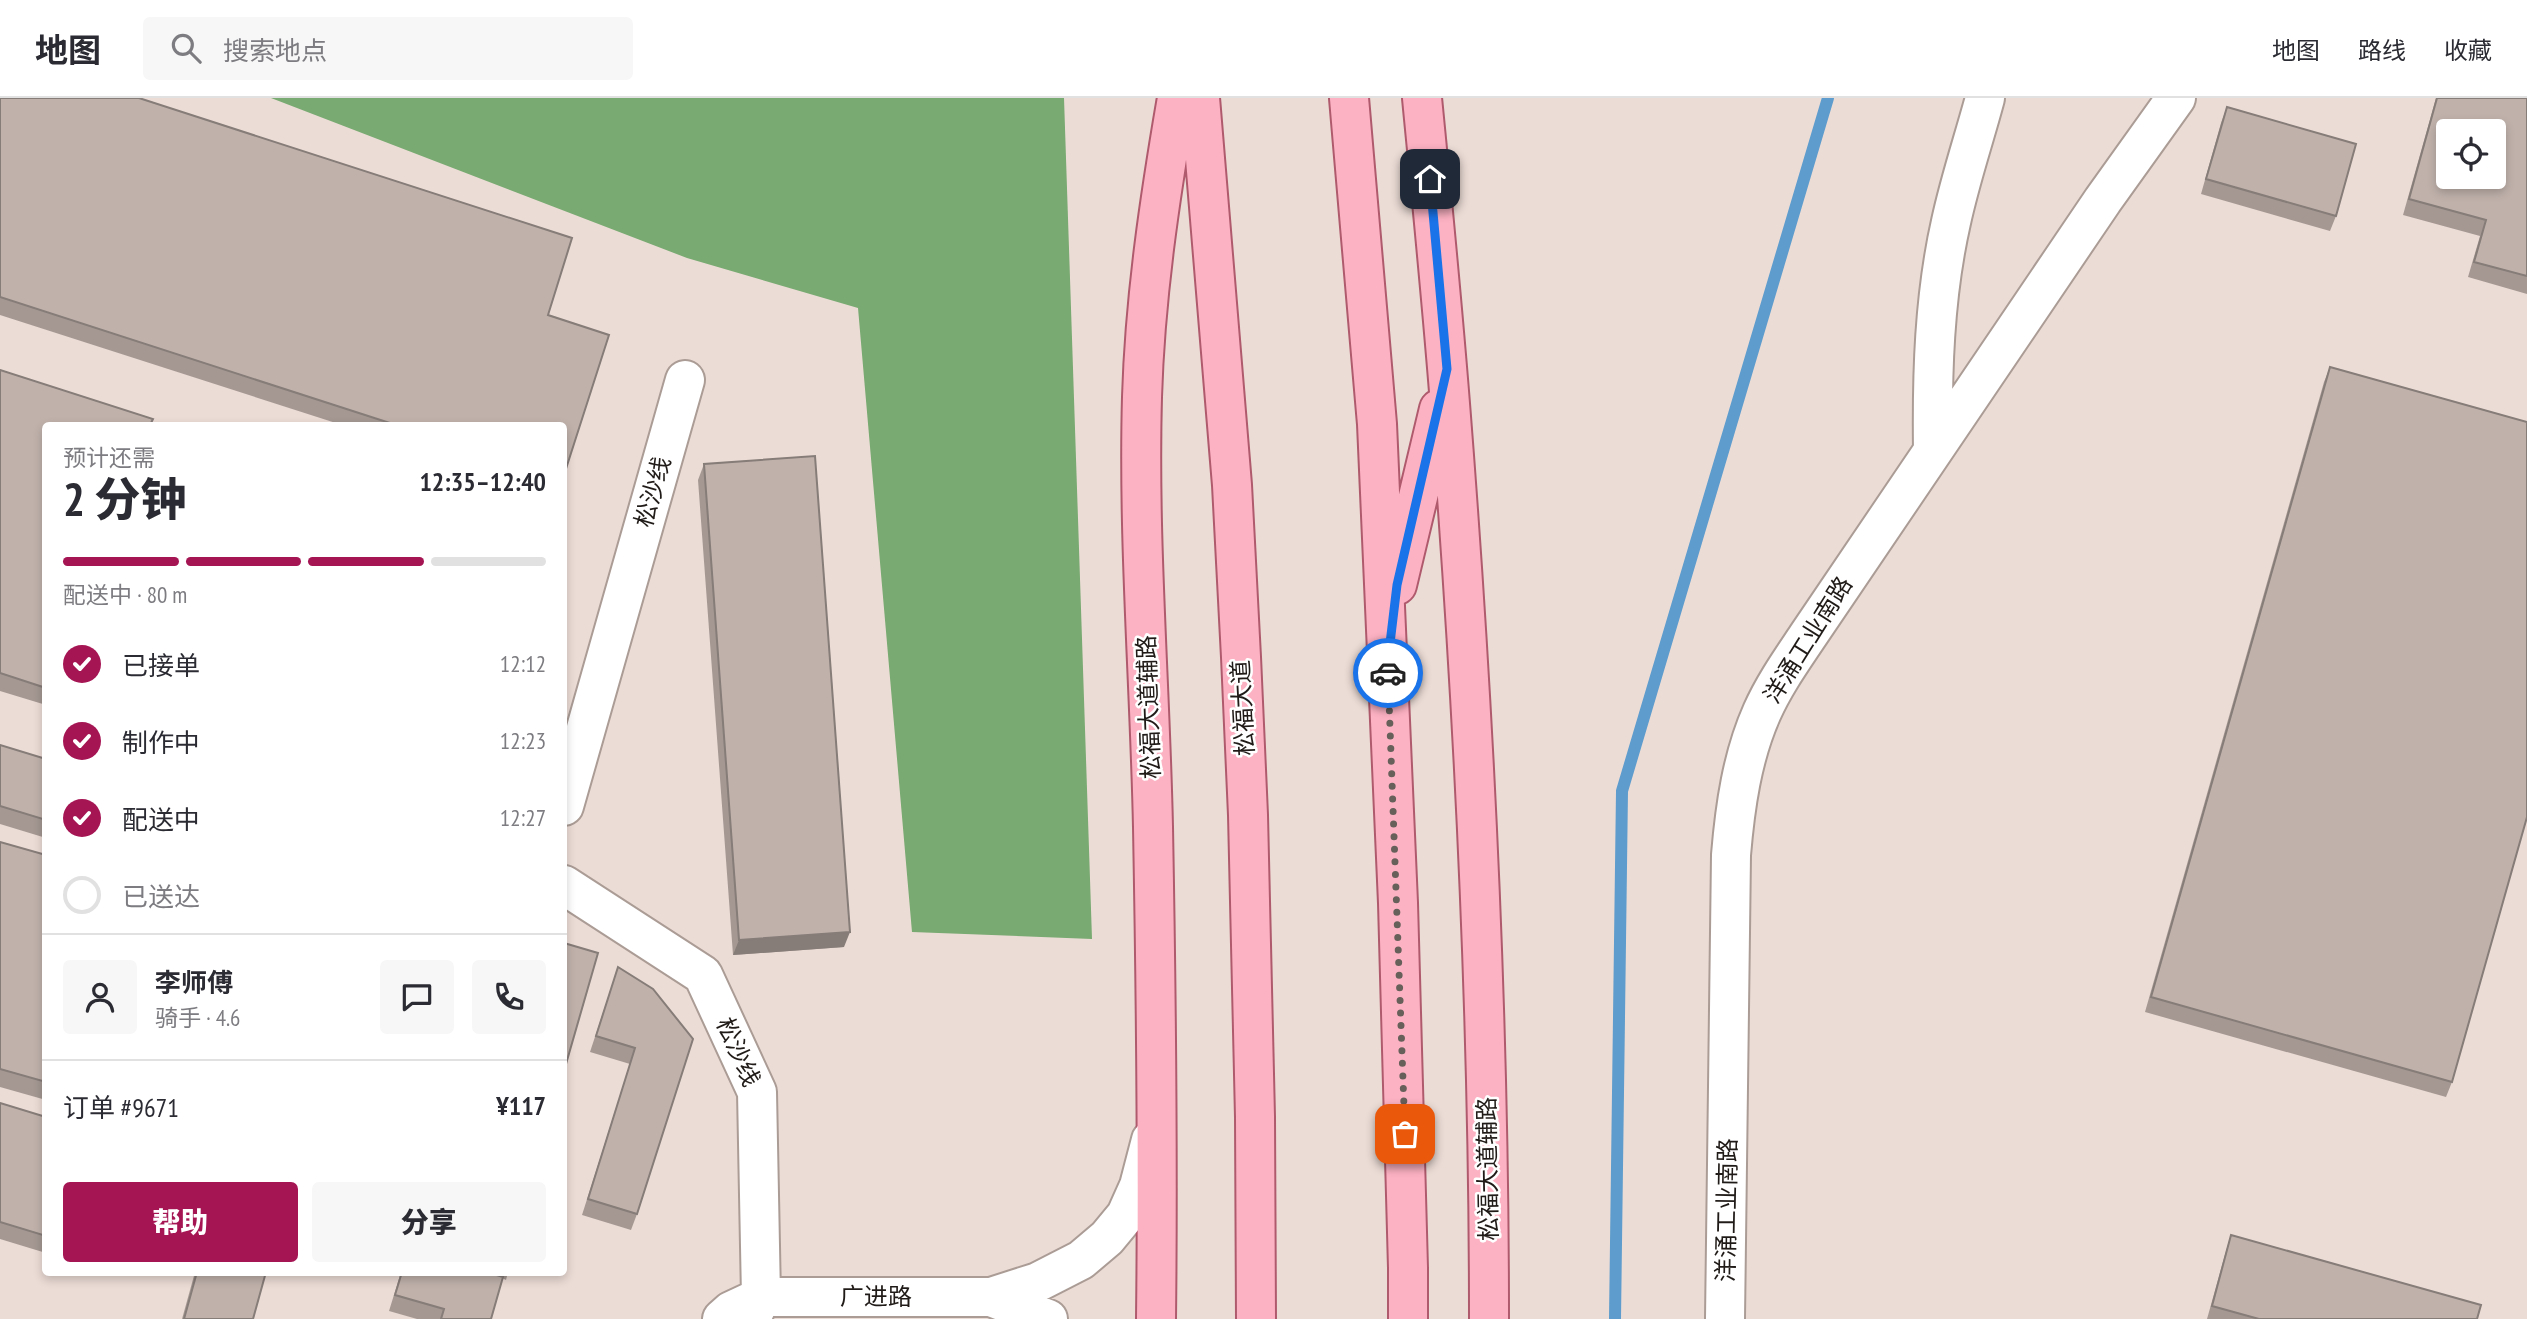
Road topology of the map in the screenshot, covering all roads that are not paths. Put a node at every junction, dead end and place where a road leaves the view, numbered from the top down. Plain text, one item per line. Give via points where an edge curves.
1 (1177, 98) edge
2 (1200, 98) edge
3 (1349, 98) edge
4 (1422, 98) edge
5 (1985, 98) edge
6 (2176, 98) edge
7 (1447, 369) junction
8 (685, 380) dead end
9 (1933, 451) junction
10 (1388, 660) junction
11 (567, 795) edge
12 (567, 887) edge
13 (1155, 1126) junction
14 (991, 1297) junction
15 (756, 1308) edge
16 (722, 1319) edge
17 (1048, 1319) edge
18 (1156, 1319) edge
19 (1256, 1319) edge
20 (1408, 1319) edge
21 (1489, 1319) edge
22 (1725, 1319) edge

1 - 13 main road, 松福大道辅路 via 1156,230 1142,395
2 - 19 main road, 松福大道 via 1232,485 1241,670 1254,1061
3 - 10 main road via 1377,424
4 - 7 main road, 松福大道辅路
5 - 9 street via 1943,269 1932,378
6 - 9 street, 洋涌工业南路
7 - 10 main road via 1397,585
7 - 21 main road, 松福大道辅路 via 1476,824
8 - 11 street, 松沙线
9 - 22 street, 洋涌工业南路 via 1777,681 1761,713 1740,786 1731,855
10 - 20 main road
12 - 15 street, 松沙线 via 703,975 757,1092
13 - 14 street via 1139,1186 1126,1215 1107,1238 1081,1260 1038,1282
13 - 18 main road, 松福大道辅路
14 - 15 street, 广进路
14 - 17 street
15 - 16 street, 广进路 via 731,1311

